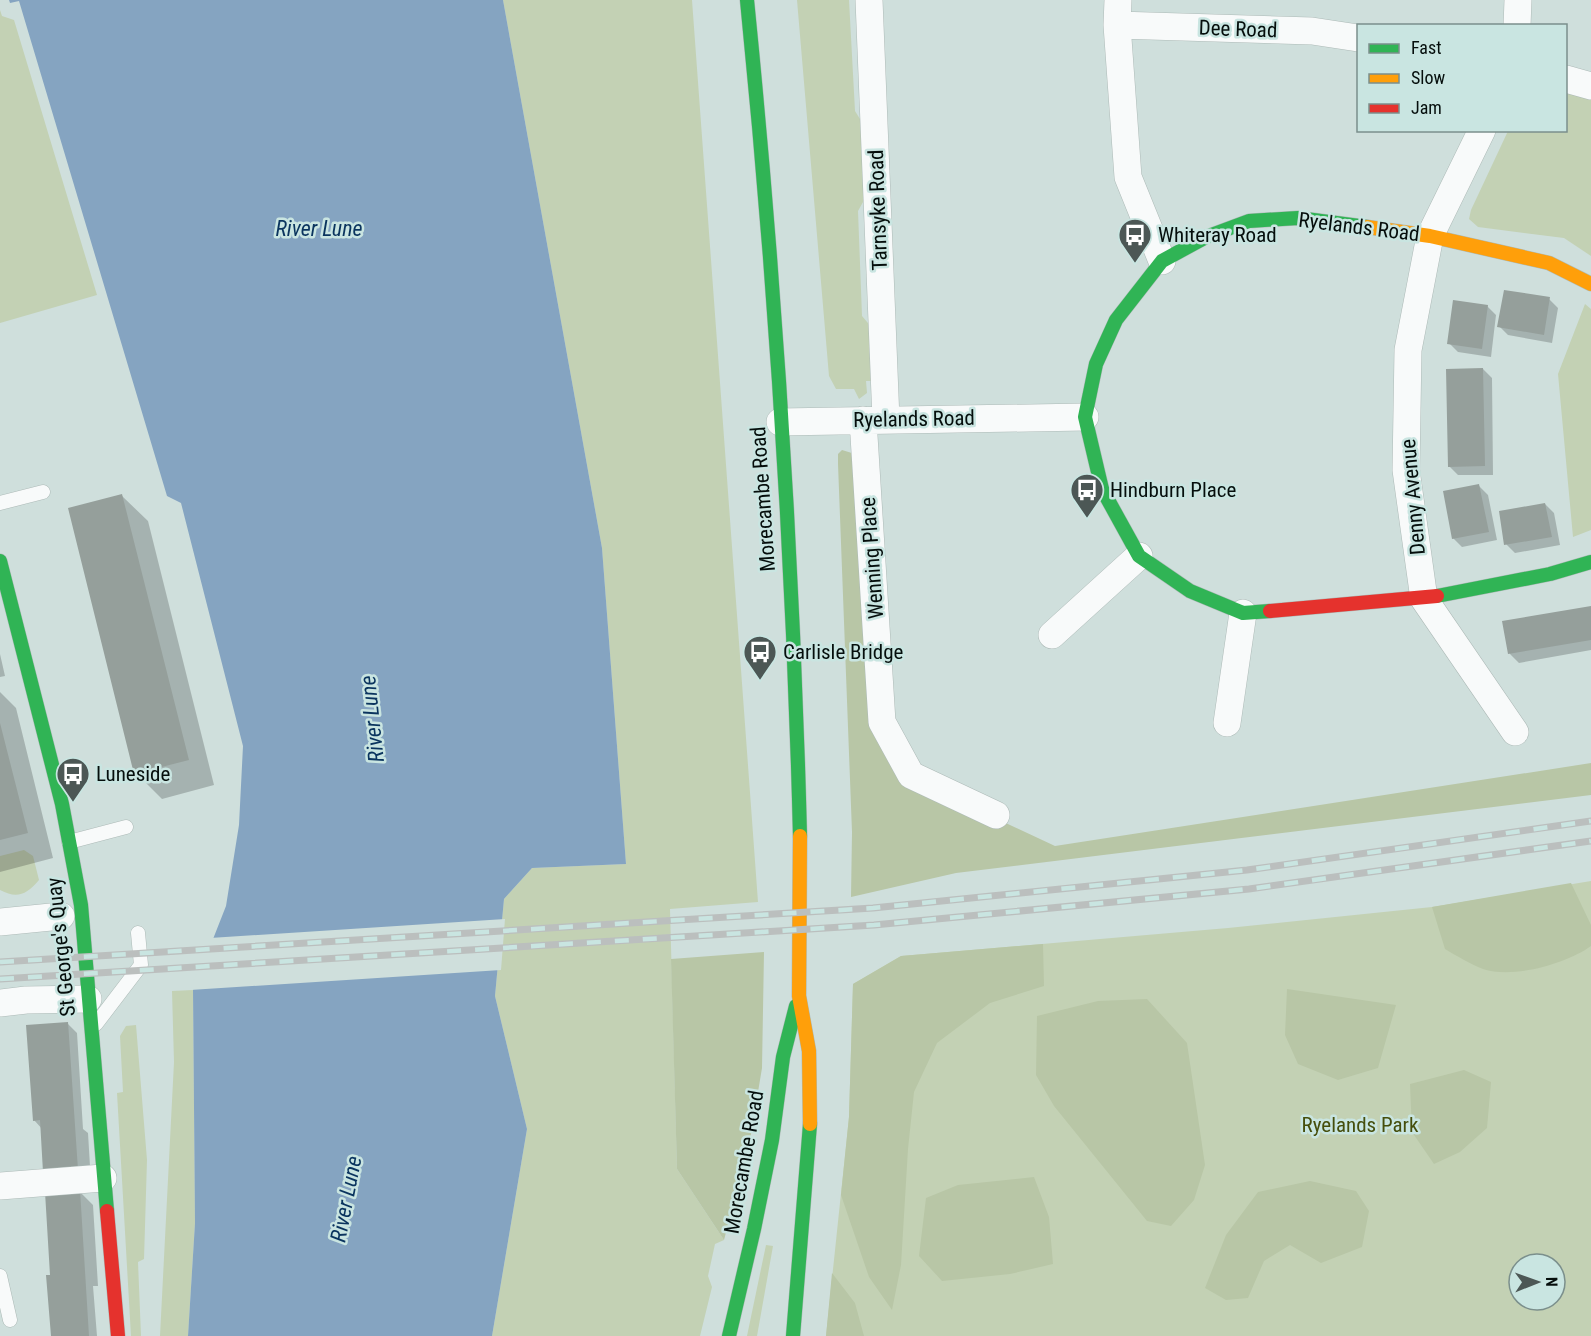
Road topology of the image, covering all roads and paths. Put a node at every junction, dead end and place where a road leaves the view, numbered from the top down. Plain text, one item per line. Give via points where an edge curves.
1 (747, 0) edge
2 (868, 0) edge
3 (1518, 0) edge
4 (1118, 12) edge
5 (1517, 24) edge
6 (1357, 38) edge
7 (1567, 79) edge
8 (1591, 86) edge
9 (1481, 132) edge
10 (1430, 236) junction
11 (1162, 261) junction
12 (1591, 284) edge
13 (1085, 417) junction
14 (875, 420) junction
15 (780, 422) junction
16 (43, 492) dead end
17 (0, 503) edge
18 (1140, 556) junction
19 (0, 561) edge
20 (1591, 562) edge
21 (1424, 599) junction
22 (1243, 613) junction
23 (1052, 635) dead end
24 (1227, 723) dead end
25 (1515, 732) dead end
26 (996, 815) dead end
27 (126, 827) dead end
28 (69, 842) junction
29 (61, 916) dead end
30 (0, 922) edge
31 (138, 933) dead end
32 (799, 996) junction
33 (88, 999) junction
34 (0, 1003) edge
35 (91, 1031) junction
36 (103, 1178) junction
37 (0, 1185) edge
38 (0, 1276) edge
39 (10, 1320) dead end
40 (118, 1336) edge
41 (729, 1336) edge
42 (793, 1336) edge

1 - 15 street, Morecambe Road via 765,178
2 - 14 street, Tarnsyke Road
3 - 5 street
4 - 6 street, Dee Road
4 - 11 street via 1128,177
7 - 8 street
9 - 10 street, Denny Avenue
10 - 11 street, Ryelands Road via 1298,218 1249,221 1206,237
10 - 12 street, Ryelands Road via 1549,263
10 - 21 street, Denny Avenue via 1408,350 1406,470
11 - 13 street, Ryelands Road via 1116,320 1096,364
13 - 14 street, Ryelands Road
13 - 18 street, Ryelands Road via 1102,489
14 - 15 street, Ryelands Road
14 - 26 street, Wenning Place via 882,722 911,775
15 - 32 street, Morecambe Road via 796,681
16 - 17 lane
18 - 22 street, Ryelands Road via 1190,591
18 - 23 street
19 - 28 street, St George's Quay
20 - 21 street, Ryelands Road
21 - 22 street, Ryelands Road
21 - 25 street, Denny Avenue
22 - 24 street
27 - 28 lane
28 - 33 street, St George's Quay via 81,905
29 - 30 street
31 - 35 lane via 141,965
32 - 41 street, Morecambe Road via 783,1057 772,1140
32 - 42 street, Morecambe Road via 809,1051 811,1113
33 - 34 street
33 - 35 street, St George's Quay
35 - 36 street, St George's Quay
36 - 37 street
36 - 40 street, St George's Quay
38 - 39 lane

